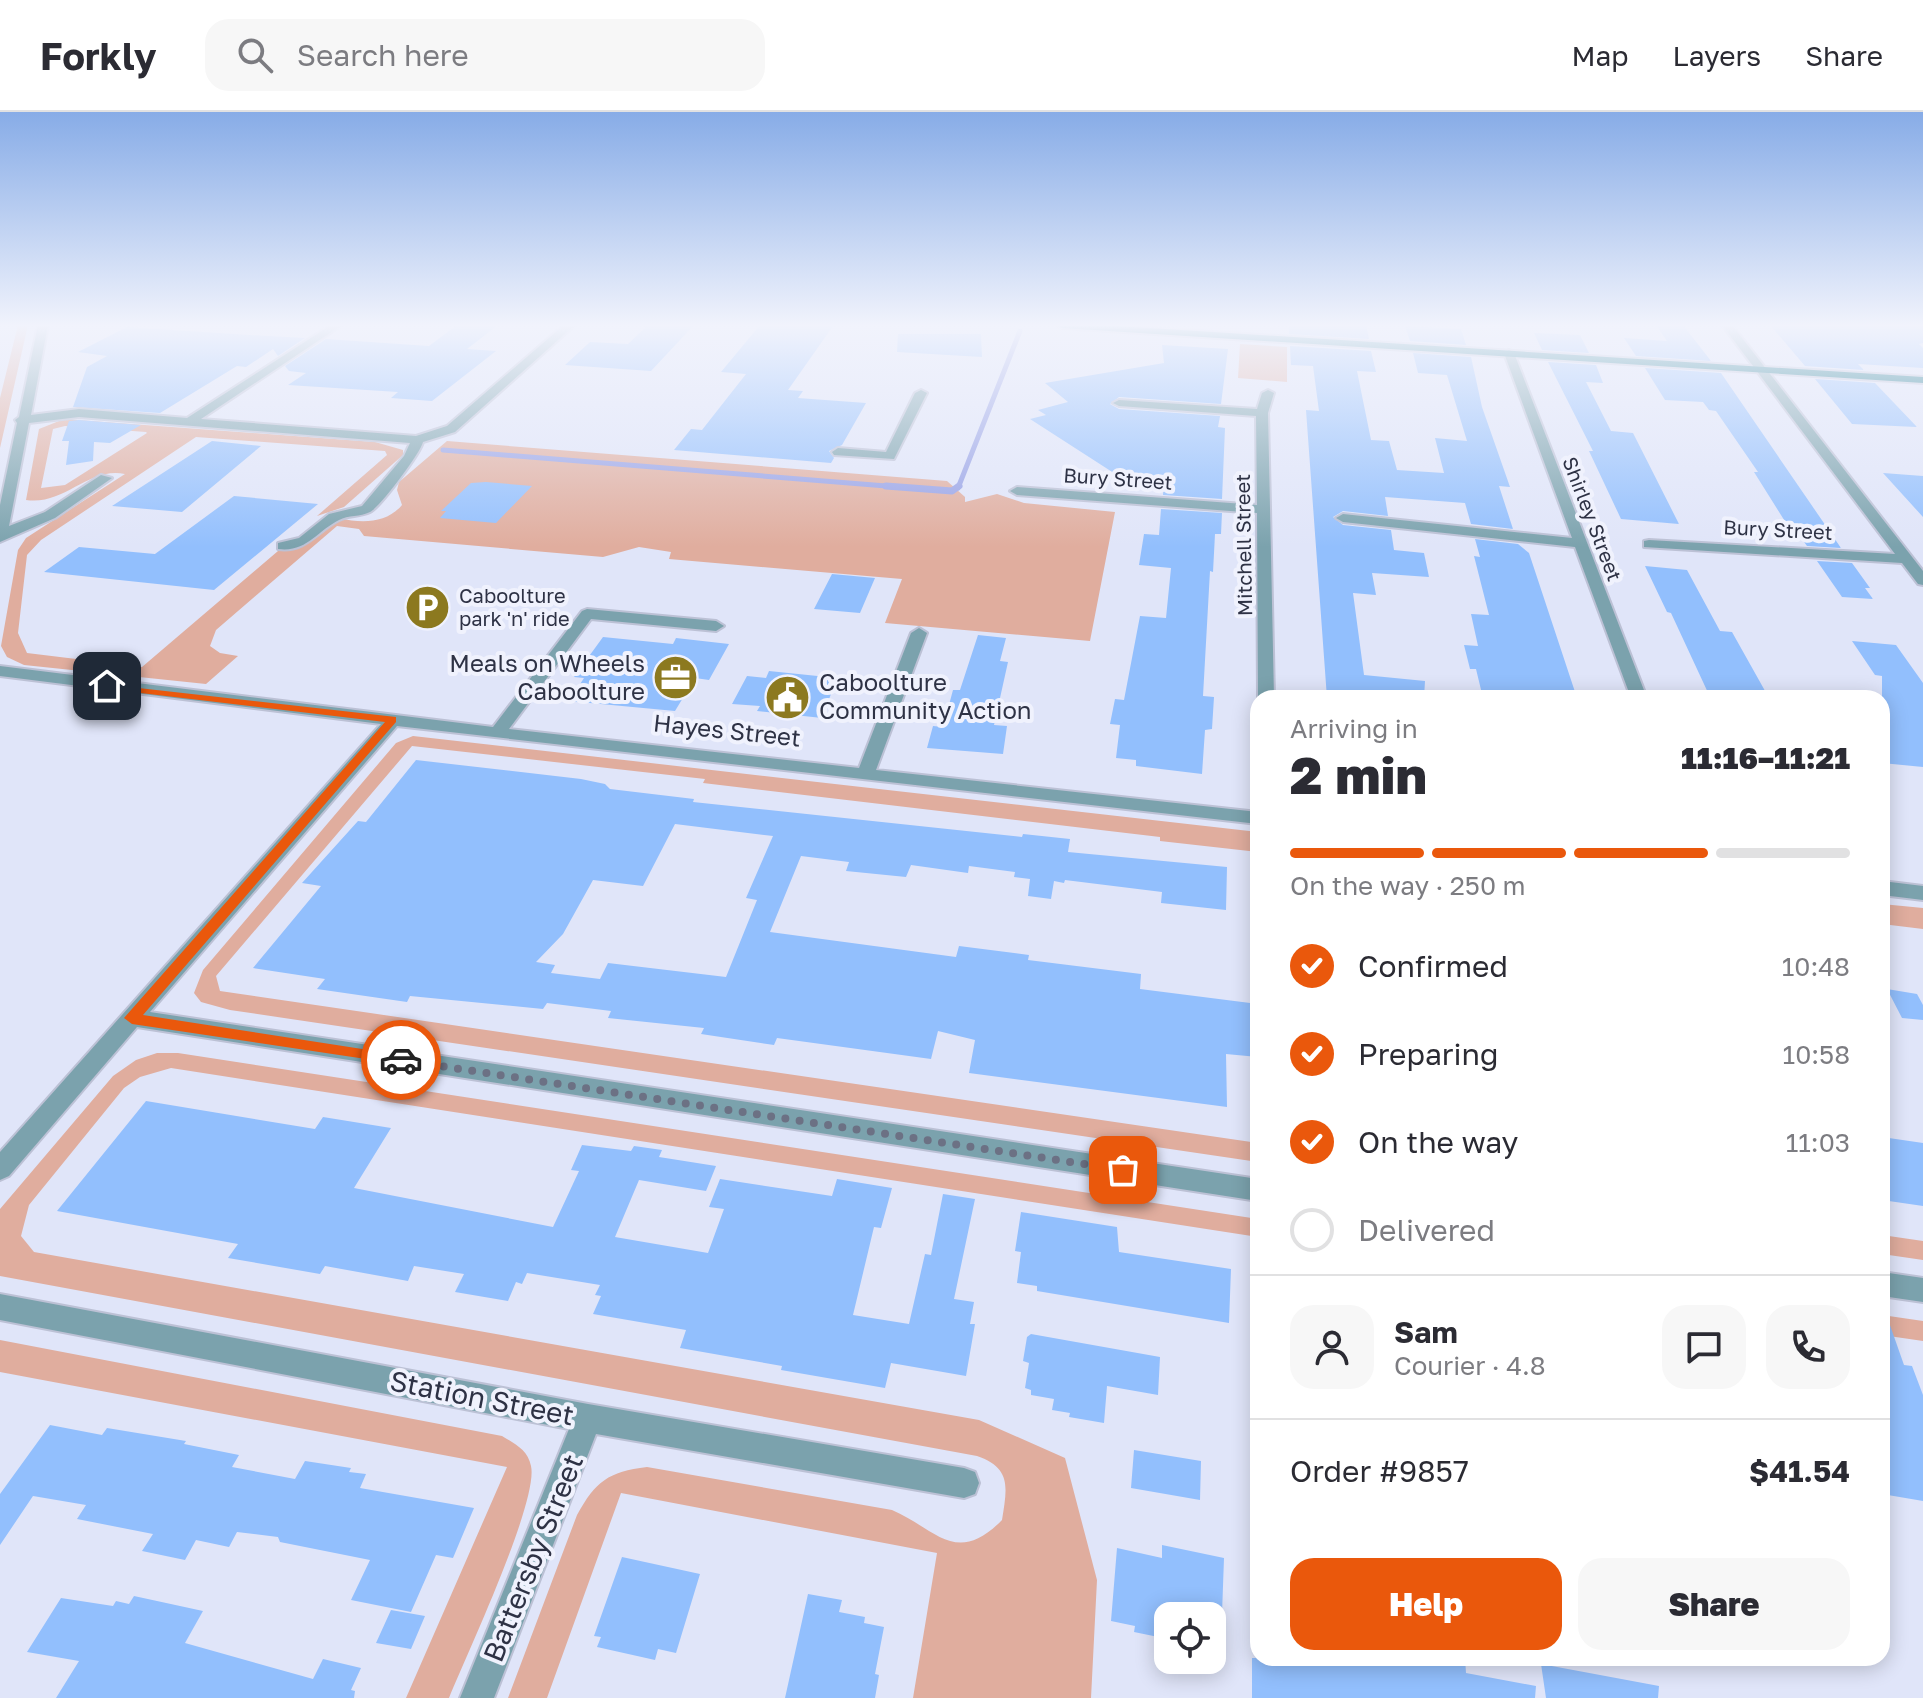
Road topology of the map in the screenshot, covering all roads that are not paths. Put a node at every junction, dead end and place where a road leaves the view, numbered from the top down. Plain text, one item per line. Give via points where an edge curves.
1 (26, 399) edge
2 (224, 399) edge
3 (485, 399) edge
4 (918, 399) edge
5 (1266, 399) edge
6 (1526, 399) edge
7 (1783, 399) edge
8 (1119, 403) dead end
9 (1262, 413) junction
10 (21, 420) junction
11 (189, 422) junction
12 (417, 440) junction
13 (838, 452) dead end
14 (106, 478) dead end
15 (1017, 491) dead end
16 (1264, 510) junction
17 (1343, 518) dead end
18 (0, 536) edge
19 (1580, 543) junction
20 (1649, 544) dead end
21 (283, 546) dead end
22 (1906, 559) junction
23 (1923, 581) edge
24 (716, 626) dead end
25 (919, 633) dead end
26 (0, 671) edge
27 (1266, 690) edge
28 (1636, 690) edge
29 (393, 720) junction
30 (497, 733) junction
31 (866, 772) junction
32 (1250, 817) edge
33 (1890, 889) edge
34 (1923, 893) edge
35 (132, 1018) junction
36 (0, 1169) edge
37 (1250, 1189) edge
38 (1890, 1285) edge
39 (1923, 1290) edge
40 (0, 1307) edge
41 (588, 1418) junction
42 (964, 1483) dead end
43 (477, 1698) edge

1 - 10 street
2 - 11 street
3 - 12 street via 451,429
4 - 13 street via 890,456
5 - 9 street, Mitchell Street
6 - 19 street, Shirley Street
7 - 22 street
8 - 9 street
9 - 16 street, Mitchell Street
10 - 11 street via 79,413
10 - 18 street
11 - 12 street
12 - 21 street via 415,453 377,491 367,509 334,517 304,541
14 - 18 street via 50,515
15 - 16 street, Bury Street
16 - 27 street, Mitchell Street
17 - 19 street
19 - 28 street, Shirley Street
20 - 22 street, Bury Street
22 - 23 street
24 - 30 street via 587,614
25 - 31 street
26 - 29 street, Hayes Street
29 - 30 street, Hayes Street
29 - 35 street
30 - 31 street, Hayes Street
31 - 32 street, Hayes Street
33 - 34 street
35 - 36 street
35 - 37 street
38 - 39 street
40 - 41 street, Station Street
41 - 42 street, Station Street
41 - 43 street, Battersby Street

